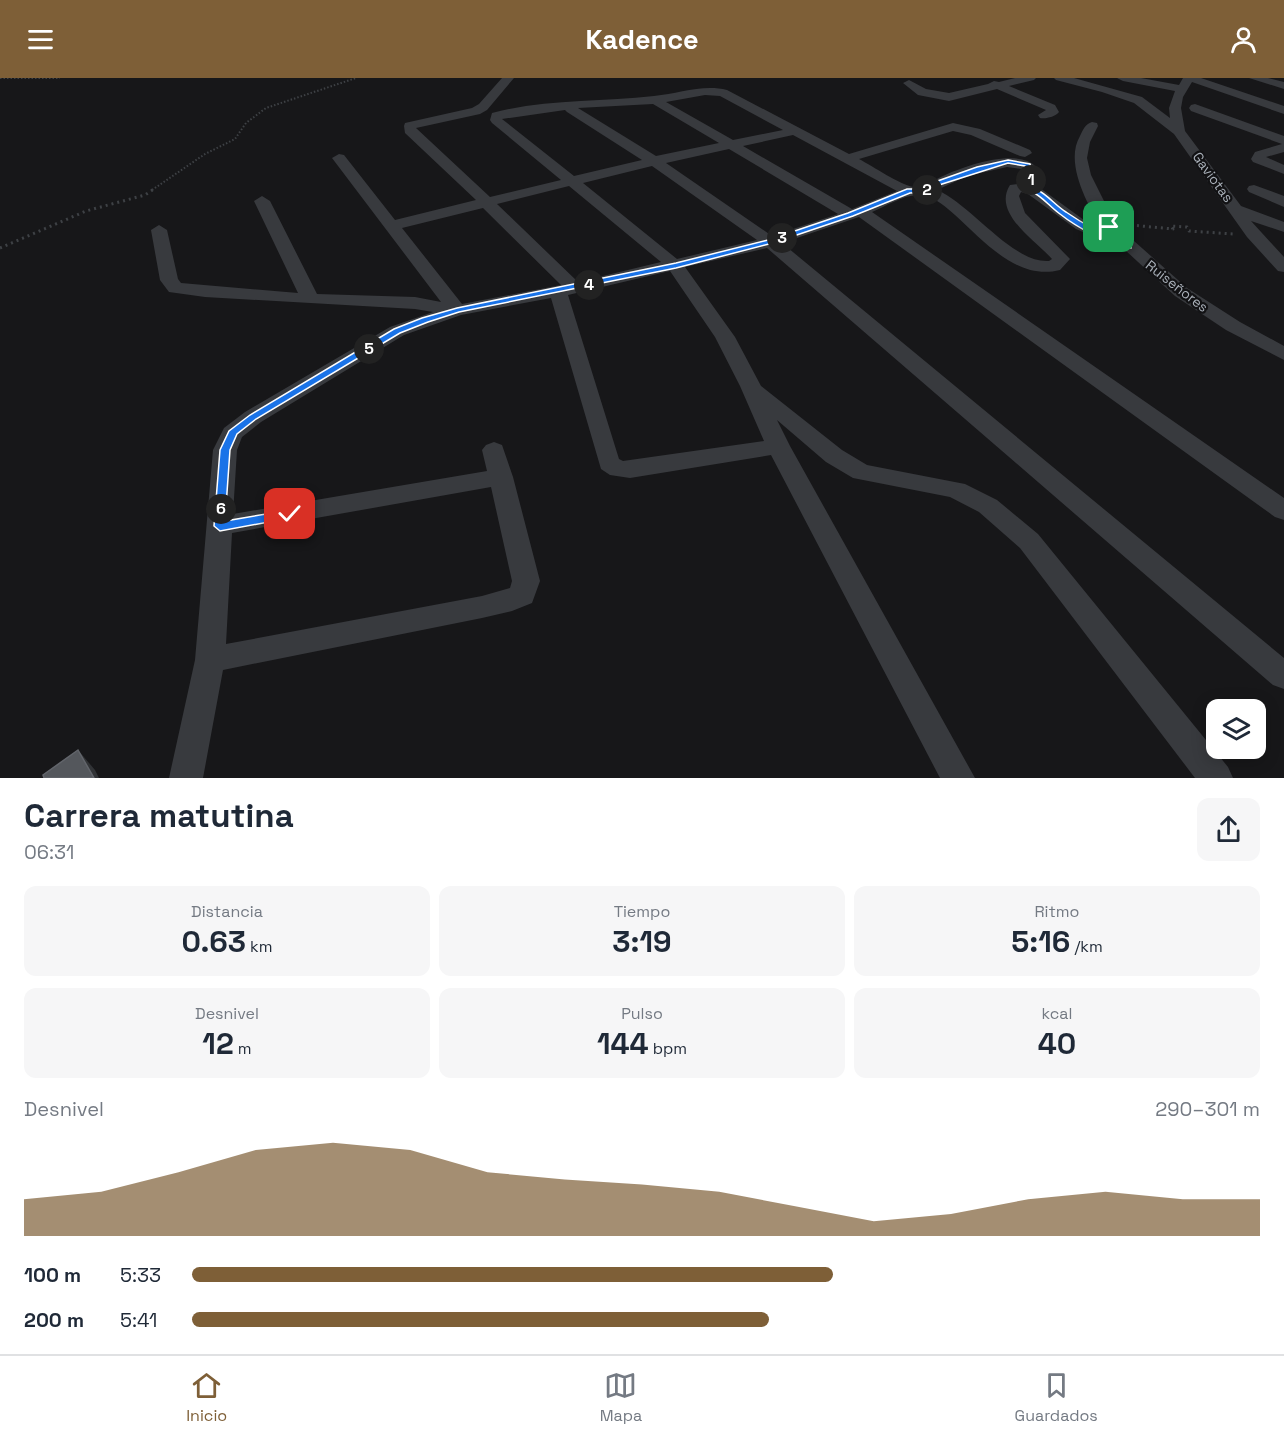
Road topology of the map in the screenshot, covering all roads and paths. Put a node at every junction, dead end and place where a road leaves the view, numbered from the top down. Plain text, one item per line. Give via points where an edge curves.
1 (0, 78) edge
2 (60, 78) edge
3 (356, 78) edge
4 (508, 78) edge
5 (979, 78) edge
6 (1030, 78) edge
7 (1060, 78) edge
8 (1123, 78) edge
9 (1255, 78) edge
10 (1187, 82) edge
11 (909, 84) dead end
12 (998, 86) junction
13 (1284, 86) edge
14 (655, 100) junction
15 (571, 106) junction
16 (1195, 108) dead end
17 (1284, 110) edge
18 (1044, 115) dead end
19 (1092, 126) dead end
20 (795, 130) junction
21 (1179, 131) junction
22 (1284, 141) edge
23 (729, 145) junction
24 (1284, 148) edge
25 (1027, 154) junction
26 (339, 158) dead end
27 (849, 158) junction
28 (654, 161) junction
29 (1284, 170) edge
30 (573, 182) junction
31 (1254, 189) dead end
32 (1033, 190) junction
33 (917, 191) junction
34 (262, 201) dead end
35 (1284, 202) edge
36 (486, 204) junction
37 (1236, 210) junction
38 (855, 213) junction
39 (1107, 222) junction
40 (390, 226) junction
41 (1284, 227) edge
42 (159, 230) dead end
43 (1254, 234) junction
44 (770, 242) junction
45 (1129, 246) junction
46 (0, 248) edge
47 (676, 266) junction
48 (1284, 267) edge
49 (566, 290) junction
50 (310, 299) junction
51 (457, 310) junction
52 (1284, 354) edge
53 (751, 386) junction
54 (778, 446) junction
55 (494, 450) dead end
56 (501, 477) junction
57 (1284, 511) edge
58 (220, 526) junction
59 (210, 660) junction
60 (1284, 676) edge
61 (186, 778) edge
62 (958, 778) edge
63 (1216, 778) edge

1 - 2 path
3 - 46 path via 266,108 246,123 235,139 205,154 145,195 86,211
4 - 36 street via 476,111 410,126
5 - 12 street
6 - 12 street
7 - 21 street via 1138,100
8 - 10 street
9 - 13 street
10 - 17 street
10 - 21 street via 1175,108
11 - 12 street via 922,92 949,97
12 - 18 street via 1051,108 1053,112
14 - 15 street
14 - 20 street via 717,92
14 - 23 street
15 - 28 street
15 - 30 street via 503,114 496,116 496,120
16 - 22 street
19 - 39 street, Ruiseñores via 1080,158
20 - 23 street
20 - 27 street
21 - 37 street, Gaviotas
23 - 28 street
23 - 38 street
24 - 29 street via 1258,159
25 - 27 street via 953,127
25 - 32 street
25 - 33 street
26 - 40 street
27 - 33 street
28 - 30 street
28 - 44 street
30 - 36 street
30 - 47 street
31 - 35 street
32 - 33 street via 1015,188 1010,201 1016,213 1057,254 1061,260 1054,266 1023,262 947,200
32 - 45 street via 1081,225
33 - 38 street
34 - 50 street
36 - 40 street
36 - 49 street via 540,253
37 - 41 street
37 - 43 street, Gaviotas
38 - 44 street
38 - 57 street
39 - 43 path
39 - 45 street, Ruiseñores
40 - 51 street
42 - 50 street via 168,280 176,288
43 - 48 street, Gaviotas
44 - 47 street
44 - 60 street
45 - 52 street, Ruiseñores via 1181,292
47 - 49 street
47 - 53 street via 725,337
49 - 51 street
49 - 54 street via 609,463 613,466 630,470
50 - 51 street via 415,303
51 - 58 street via 397,331 232,433 225,450
53 - 54 street
53 - 63 street via 834,456 861,472 956,490 997,513 1029,541
54 - 62 street
55 - 56 street
56 - 58 street
56 - 59 street via 526,581 522,595 482,607
58 - 59 street
59 - 61 street

